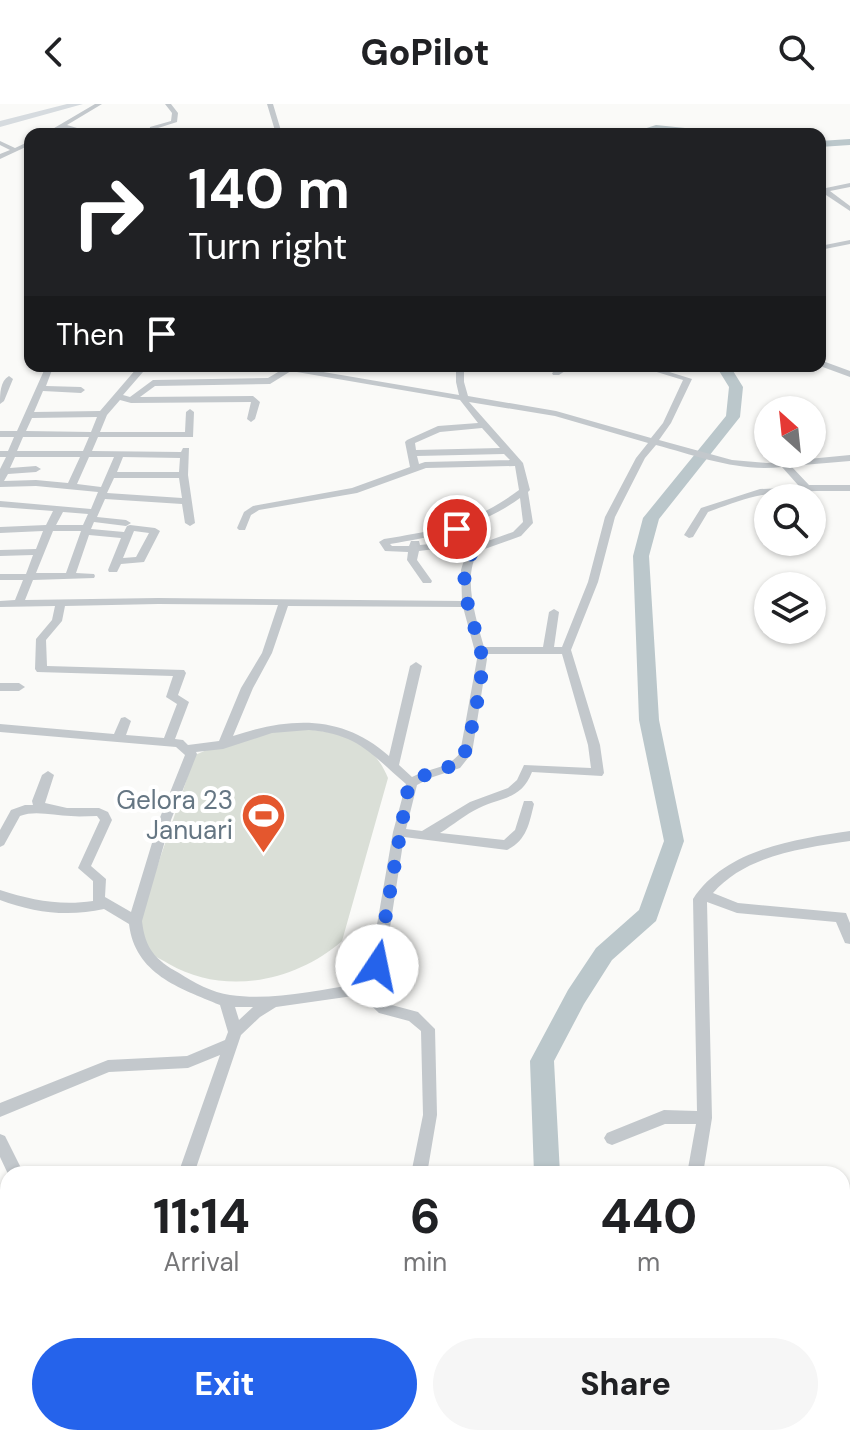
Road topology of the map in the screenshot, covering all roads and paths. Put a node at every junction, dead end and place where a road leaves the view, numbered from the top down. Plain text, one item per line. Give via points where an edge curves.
1 (78, 104) edge
2 (99, 104) edge
3 (168, 104) edge
4 (270, 104) edge
5 (0, 124) edge
6 (62, 126) junction
7 (58, 128) edge
8 (70, 128) edge
9 (152, 128) edge
10 (277, 128) edge
11 (24, 144) edge
12 (3, 149) edge
13 (850, 185) edge
14 (826, 188) edge
15 (826, 192) edge
16 (850, 209) edge
17 (850, 242) edge
18 (826, 247) edge
19 (826, 365) edge
20 (48, 372) edge
21 (138, 372) edge
22 (284, 372) edge
23 (319, 372) edge
24 (350, 372) edge
25 (461, 372) edge
26 (663, 372) edge
27 (686, 372) edge
28 (850, 374) edge
29 (347, 377) junction
30 (9, 379) dead end
31 (688, 379) junction
32 (237, 381) junction
33 (41, 388) junction
34 (81, 390) dead end
35 (117, 396) junction
36 (463, 398) junction
37 (234, 399) junction
38 (131, 400) junction
39 (0, 401) edge
40 (190, 412) dead end
41 (103, 414) junction
42 (30, 415) junction
43 (251, 419) dead end
44 (485, 425) junction
45 (0, 434) edge
46 (21, 434) junction
47 (94, 434) junction
48 (190, 435) junction
49 (653, 441) junction
50 (508, 451) junction
51 (413, 453) junction
52 (0, 454) edge
53 (39, 454) junction
54 (86, 454) junction
55 (120, 454) junction
56 (12, 455) junction
57 (185, 455) junction
58 (850, 458) edge
59 (826, 461) edge
60 (518, 463) junction
61 (754, 464) edge
62 (415, 467) junction
63 (787, 468) edge
64 (36, 469) junction
65 (111, 475) junction
66 (183, 475) junction
67 (1, 477) edge
68 (36, 483) junction
69 (801, 484) edge
70 (72, 485) junction
71 (826, 487) edge
72 (849, 487) edge
73 (525, 490) junction
74 (103, 493) junction
75 (754, 494) edge
76 (187, 501) junction
77 (0, 504) edge
78 (60, 508) junction
79 (90, 523) junction
80 (126, 523) dead end
81 (190, 523) dead end
82 (49, 528) junction
83 (242, 528) dead end
84 (457, 529) junction
85 (0, 530) edge
86 (126, 535) junction
87 (689, 535) dead end
88 (418, 536) junction
89 (471, 546) junction
90 (413, 549) junction
91 (37, 552) junction
92 (0, 553) edge
93 (70, 576) junction
94 (90, 576) dead end
95 (0, 577) edge
96 (29, 577) junction
97 (427, 581) dead end
98 (61, 602) junction
99 (284, 602) junction
100 (19, 603) junction
101 (0, 604) edge
102 (467, 604) junction
103 (554, 612) dead end
104 (566, 650) junction
105 (480, 651) junction
106 (548, 651) junction
107 (416, 666) dead end
108 (0, 687) edge
109 (19, 687) dead end
110 (125, 721) dead end
111 (0, 728) edge
112 (118, 739) junction
113 (168, 742) junction
114 (223, 745) junction
115 (188, 749) junction
116 (393, 766) junction
117 (48, 775) dead end
118 (412, 783) junction
119 (528, 804) dead end
120 (50, 810) junction
121 (399, 832) junction
122 (423, 836) junction
123 (850, 836) edge
124 (0, 842) edge
125 (0, 895) edge
126 (703, 895) junction
127 (104, 904) junction
128 (135, 921) junction
129 (850, 939) edge
130 (363, 989) junction
131 (226, 1001) junction
132 (273, 1002) junction
133 (233, 1038) junction
134 (0, 1110) edge
135 (705, 1118) junction
136 (612, 1138) dead end
137 (0, 1141) edge
138 (12, 1166) edge
139 (189, 1166) edge
140 (420, 1166) edge
141 (696, 1166) edge

1 - 5 street
2 - 6 street
3 - 9 street via 174,122
4 - 10 street
6 - 7 street
6 - 8 street
11 - 12 street
13 - 14 street
15 - 16 street
17 - 18 street
19 - 28 street
20 - 33 street
21 - 35 street
22 - 32 street via 273,380
23 - 29 street
24 - 29 street
25 - 36 street
26 - 31 street
27 - 31 street
29 - 36 street
30 - 39 street
31 - 49 street
32 - 37 street
32 - 38 street via 153,383
33 - 34 street
33 - 42 street
35 - 38 street
35 - 41 street
36 - 44 street
36 - 49 street via 556,414
37 - 38 street
37 - 43 street via 255,400
40 - 48 street
41 - 42 street
41 - 47 street
42 - 46 street
44 - 50 street
44 - 51 street via 438,429 410,442
45 - 46 street
46 - 47 street
46 - 56 street
47 - 48 street
47 - 54 street
48 - 57 street
49 - 61 street via 731,463
49 - 104 street via 610,517 593,582
50 - 51 street
50 - 60 street
51 - 62 street
52 - 56 street
53 - 54 street
53 - 56 street
53 - 64 street
54 - 55 street
54 - 70 street
55 - 57 street
55 - 65 street
56 - 67 street
57 - 66 street
58 - 59 street
60 - 62 street
60 - 73 street
62 - 83 street via 354,491 256,508
63 - 69 street
64 - 67 street
64 - 68 street
65 - 66 street
65 - 74 street
66 - 76 street
67 - 68 street
68 - 70 street
70 - 74 street
71 - 72 street
73 - 84 street via 501,510
73 - 89 street via 525,529
74 - 76 street
74 - 79 street
75 - 87 street via 710,507
76 - 81 street
77 - 78 street
78 - 79 street
78 - 82 street
79 - 80 street
79 - 82 street
79 - 86 street
79 - 93 street
82 - 85 street
82 - 91 street
84 - 88 street
84 - 89 street
86 - 86 street via 114,566 140,560 155,531 133,527
88 - 90 street
88 - 90 street via 384,542 389,549
89 - 90 street
89 - 102 street
90 - 97 street via 412,560
91 - 92 street
91 - 96 street
93 - 94 street
93 - 96 street
95 - 96 street
96 - 100 street
98 - 99 street
98 - 100 street
98 - 113 street via 57,621 41,639 43,671 183,668 172,697 182,704
99 - 102 street
99 - 114 street via 267,653
100 - 101 street
102 - 105 street
103 - 106 street
104 - 106 street
104 - 122 street via 598,773 528,768 512,791 474,805
105 - 106 street
105 - 118 street via 463,759
107 - 116 street
108 - 109 street
110 - 112 street
111 - 112 street
112 - 113 street
113 - 115 street
114 - 115 street
114 - 116 street via 264,728 334,730 355,736
115 - 128 street via 191,754
116 - 118 street
117 - 120 street via 38,801
118 - 121 street
119 - 122 street via 521,832 507,845
120 - 124 street via 17,811
120 - 127 street via 104,815 84,868 100,879 97,892
121 - 122 street
121 - 130 street via 377,966
123 - 126 street via 758,857 736,867
125 - 127 street via 57,908
126 - 129 street via 759,911 841,917
126 - 135 street via 699,911
127 - 128 street
128 - 131 street via 135,934 158,969
130 - 132 street
130 - 140 street via 384,1009 413,1016 428,1029 430,1115
131 - 132 street
131 - 133 street
132 - 133 street
133 - 134 street via 188,1062 108,1066
133 - 139 street
135 - 136 street via 664,1117
135 - 141 street
137 - 138 street

